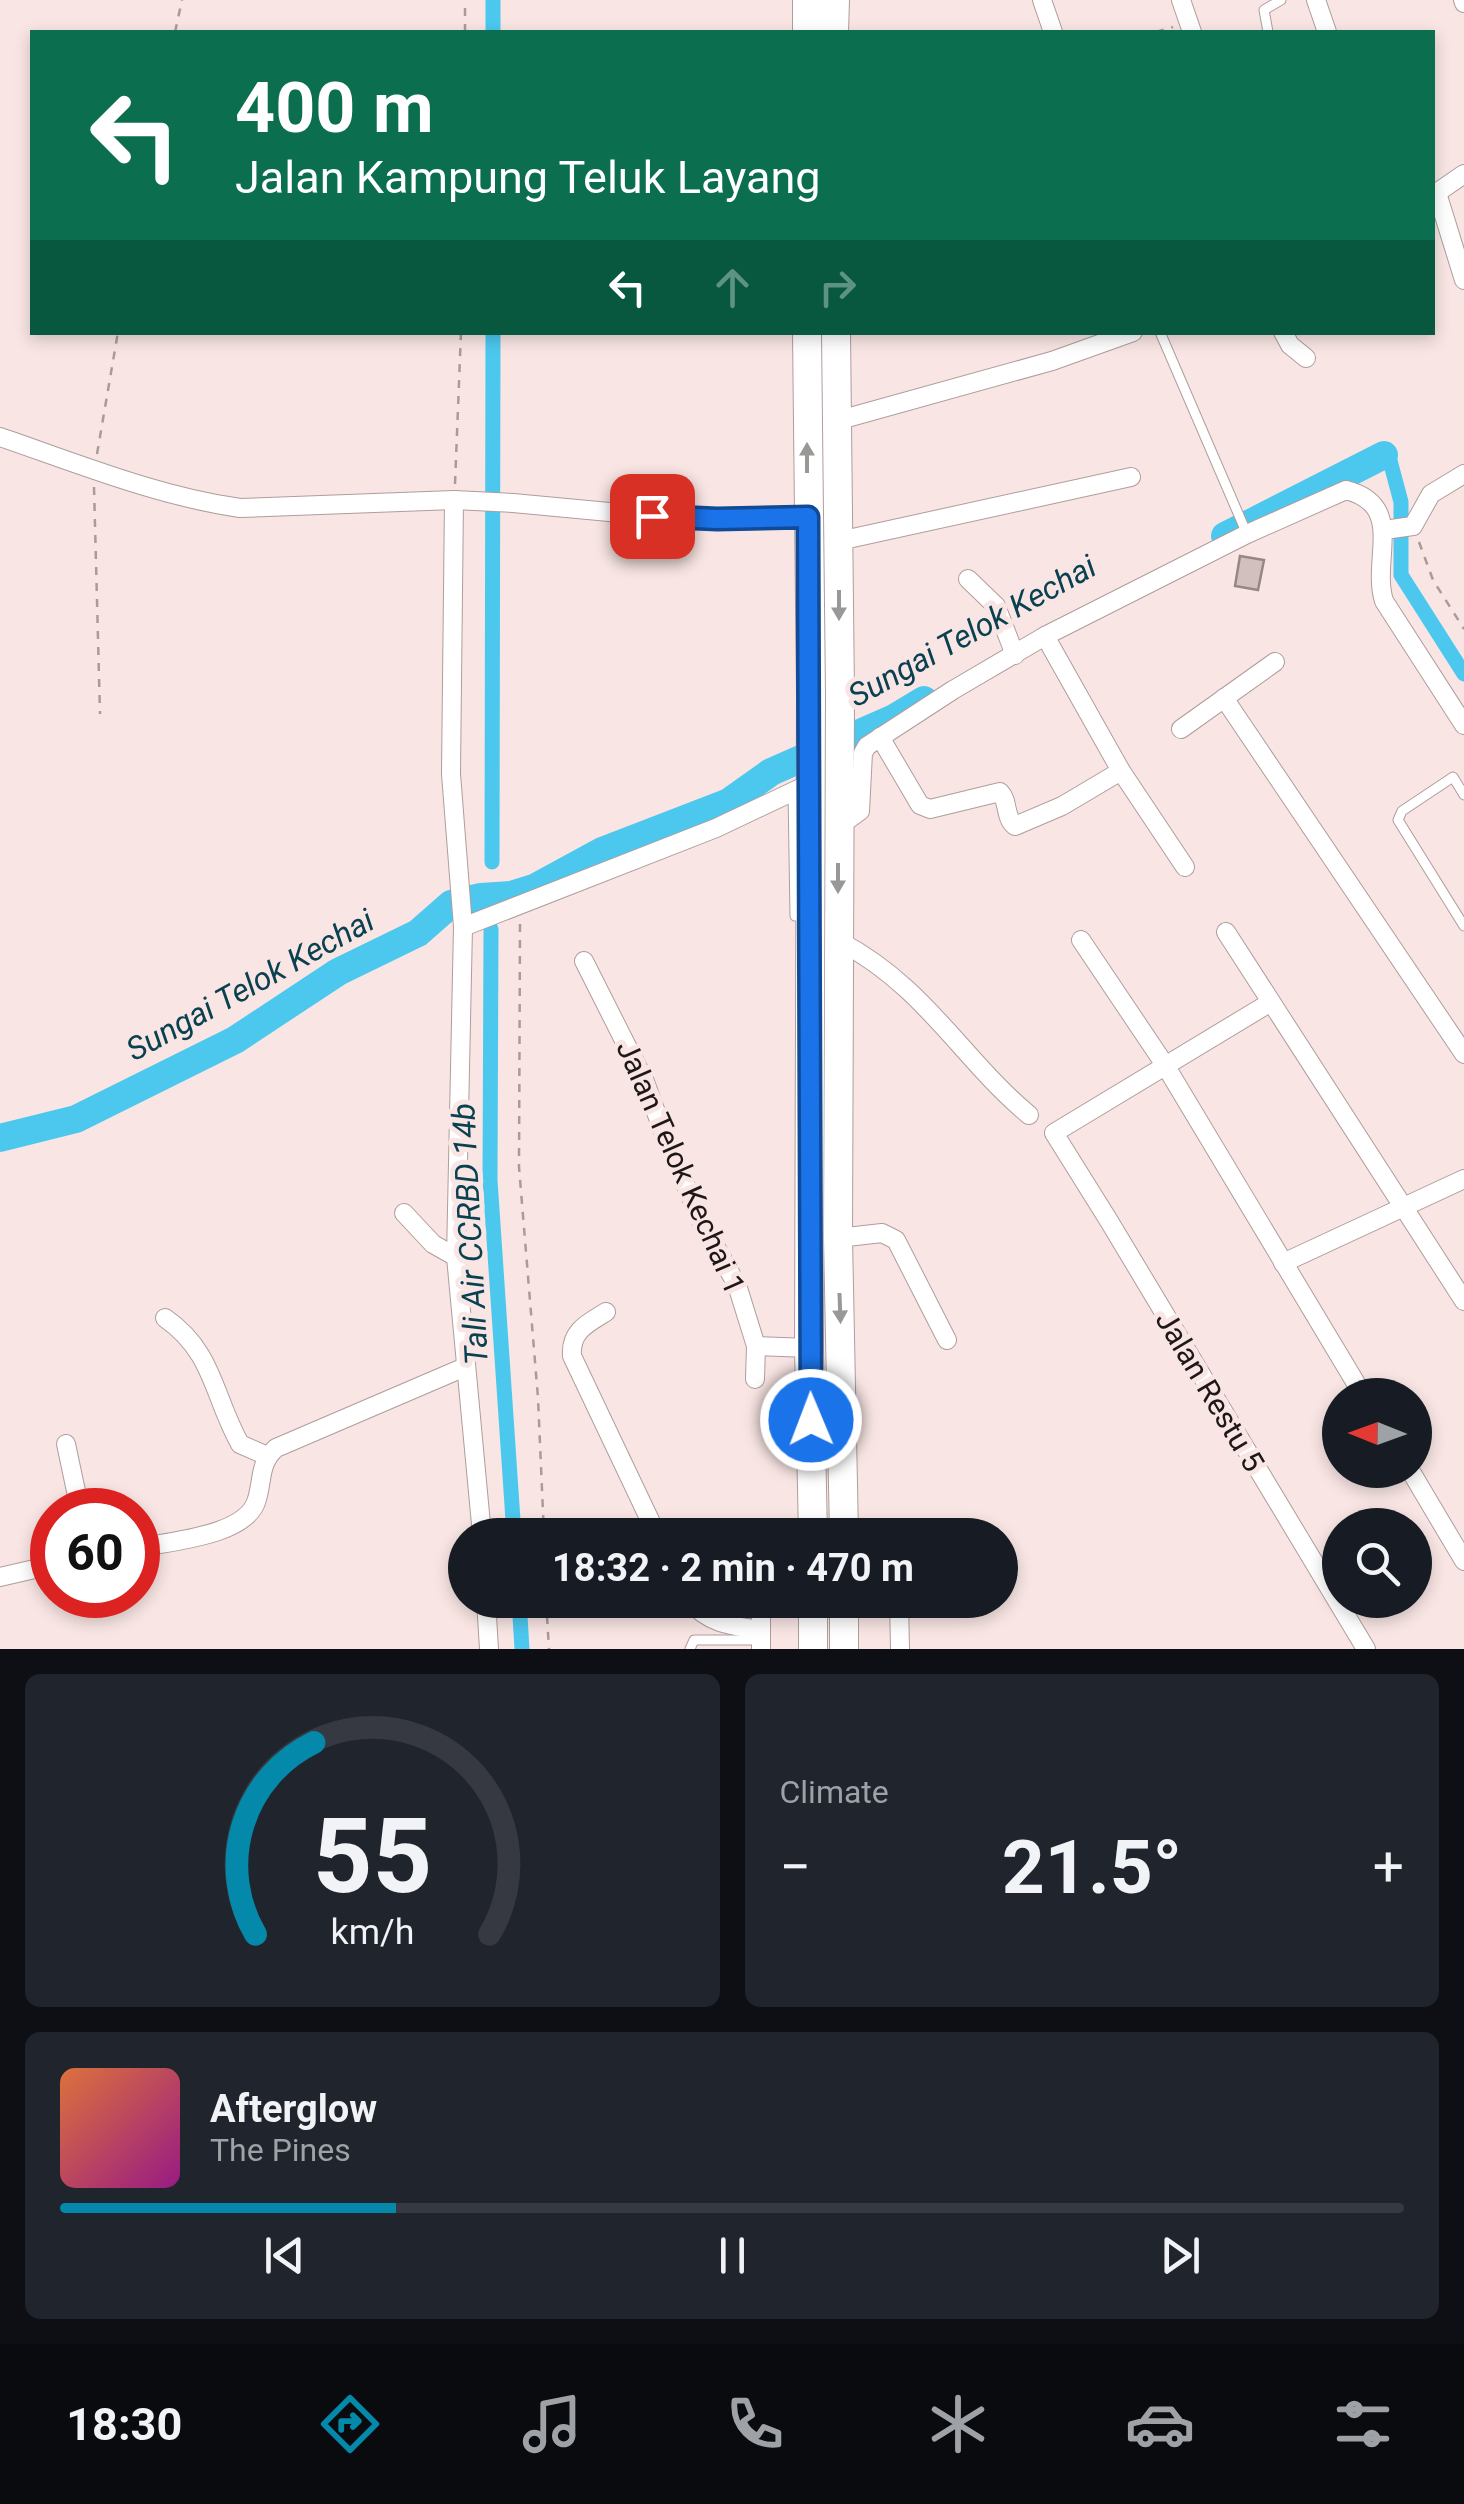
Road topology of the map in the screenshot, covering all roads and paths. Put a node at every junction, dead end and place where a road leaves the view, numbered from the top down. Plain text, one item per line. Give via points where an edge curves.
1 (182, 0) edge
2 (465, 0) edge
3 (807, 0) edge
4 (834, 0) edge
5 (1042, 0) edge
6 (1181, 0) edge
7 (1282, 0) edge
8 (1316, 0) edge
9 (176, 30) edge
10 (465, 30) edge
11 (807, 30) edge
12 (834, 30) edge
13 (1053, 30) edge
14 (1191, 30) edge
15 (1268, 30) edge
16 (1326, 30) edge
17 (1464, 174) edge
18 (1435, 195) edge
19 (1464, 280) edge
20 (117, 335) edge
21 (461, 335) edge
22 (806, 335) edge
23 (836, 335) edge
24 (1124, 335) edge
25 (1161, 335) edge
26 (1285, 335) edge
27 (1306, 358) dead end
28 (836, 422) junction
29 (0, 437) edge
30 (94, 471) junction
31 (1464, 474) edge
32 (1132, 477) dead end
33 (460, 501) junction
34 (808, 517) junction
35 (1411, 526) junction
36 (1386, 530) junction
37 (1246, 533) junction
38 (839, 541) junction
39 (968, 578) dead end
40 (1464, 628) edge
41 (1045, 636) junction
42 (1011, 648) junction
43 (1274, 662) dead end
44 (1224, 698) junction
45 (100, 714) dead end
46 (1464, 725) edge
47 (1181, 729) dead end
48 (880, 737) junction
49 (1121, 771) junction
50 (804, 785) junction
51 (1464, 795) edge
52 (838, 828) junction
53 (1185, 867) dead end
54 (520, 907) junction
55 (463, 919) junction
56 (1464, 926) edge
57 (1226, 932) dead end
58 (1081, 940) dead end
59 (839, 942) junction
60 (584, 961) dead end
61 (1271, 1002) junction
62 (1464, 1054) edge
63 (1165, 1065) junction
64 (1030, 1115) dead end
65 (1464, 1179) edge
66 (1402, 1208) junction
67 (404, 1213) dead end
68 (838, 1238) junction
69 (456, 1257) junction
70 (1283, 1263) junction
71 (1464, 1300) edge
72 (606, 1312) dead end
73 (165, 1318) dead end
74 (947, 1340) dead end
75 (756, 1346) junction
76 (809, 1348) junction
77 (465, 1368) junction
78 (1353, 1378) edge
79 (755, 1379) dead end
80 (66, 1444) dead end
81 (267, 1456) junction
82 (75, 1488) edge
83 (1421, 1488) edge
84 (480, 1518) edge
85 (543, 1518) edge
86 (649, 1518) edge
87 (813, 1518) edge
88 (844, 1518) edge
89 (160, 1543) edge
90 (1464, 1561) edge
91 (30, 1570) edge
92 (0, 1577) edge
93 (487, 1618) edge
94 (547, 1618) edge
95 (708, 1618) edge
96 (813, 1618) edge
97 (844, 1618) edge
98 (899, 1618) edge
99 (761, 1639) edge
100 (489, 1649) edge
101 (549, 1649) edge
102 (690, 1649) edge
103 (813, 1649) edge
104 (844, 1649) edge
105 (900, 1649) edge
106 (1366, 1649) edge

1 - 9 path
2 - 10 path
3 - 11 main road
4 - 12 main road
5 - 13 street
6 - 14 street
7 - 15 lane via 1264,10
8 - 16 street
17 - 18 street
18 - 19 street
20 - 30 path
21 - 33 path
34 -> 22 main road
23 - 28 main road
24 - 28 street
25 - 37 lane
26 - 27 street
28 - 38 main road
29 - 30 street
30 - 33 street via 240,508
30 - 45 path
31 - 35 street via 1432,494
32 - 38 street
33 - 34 street via 717,519
33 - 55 street via 451,774
34 - 50 main road via 811,695
35 - 36 street
35 - 40 path via 1433,580
36 - 37 street via 1373,504 1346,490
36 - 46 street via 1378,578 1384,602
37 - 41 street
38 -> 52 main road
39 - 42 street via 996,606
41 - 42 street
41 - 49 street
42 - 48 street
43 - 44 street
44 - 47 street
44 - 62 street
48 - 49 street via 920,805 930,809 1000,792 1015,826
48 - 52 street via 862,756 859,813
49 - 53 street
50 - 54 street
50 - 76 main road
51 - 56 lane via 1453,777 1402,810 1398,820
52 -> 59 main road
54 - 55 street
54 - 85 path via 519,1167
55 - 69 street
57 - 61 street
58 - 63 street
59 - 64 street via 894,976
59 - 68 main road
60 - 75 street, Jalan Telok Kechai 1 via 645,1082 701,1221 737,1285
61 - 63 street
61 - 66 street
63 - 70 street
63 - 106 street, Jalan Restu 5 via 1054,1133
65 - 66 street
66 - 70 street
66 - 71 street
67 - 69 street
68 - 74 street via 882,1233 896,1240
68 -> 88 main road
69 - 77 street
70 - 78 street
72 - 86 street via 572,1339 572,1356
73 - 81 street via 200,1351 240,1444
75 - 76 street
75 - 79 street, Jalan Telok Kechai 1
76 - 87 main road
77 - 81 street
77 - 84 street
80 - 82 street
81 - 89 street via 254,1508 238,1524
83 - 90 street
91 - 92 street
93 - 100 street
94 - 101 path
95 - 99 street
96 - 103 main road
97 - 104 main road
98 - 105 street
99 - 102 lane via 694,1640

